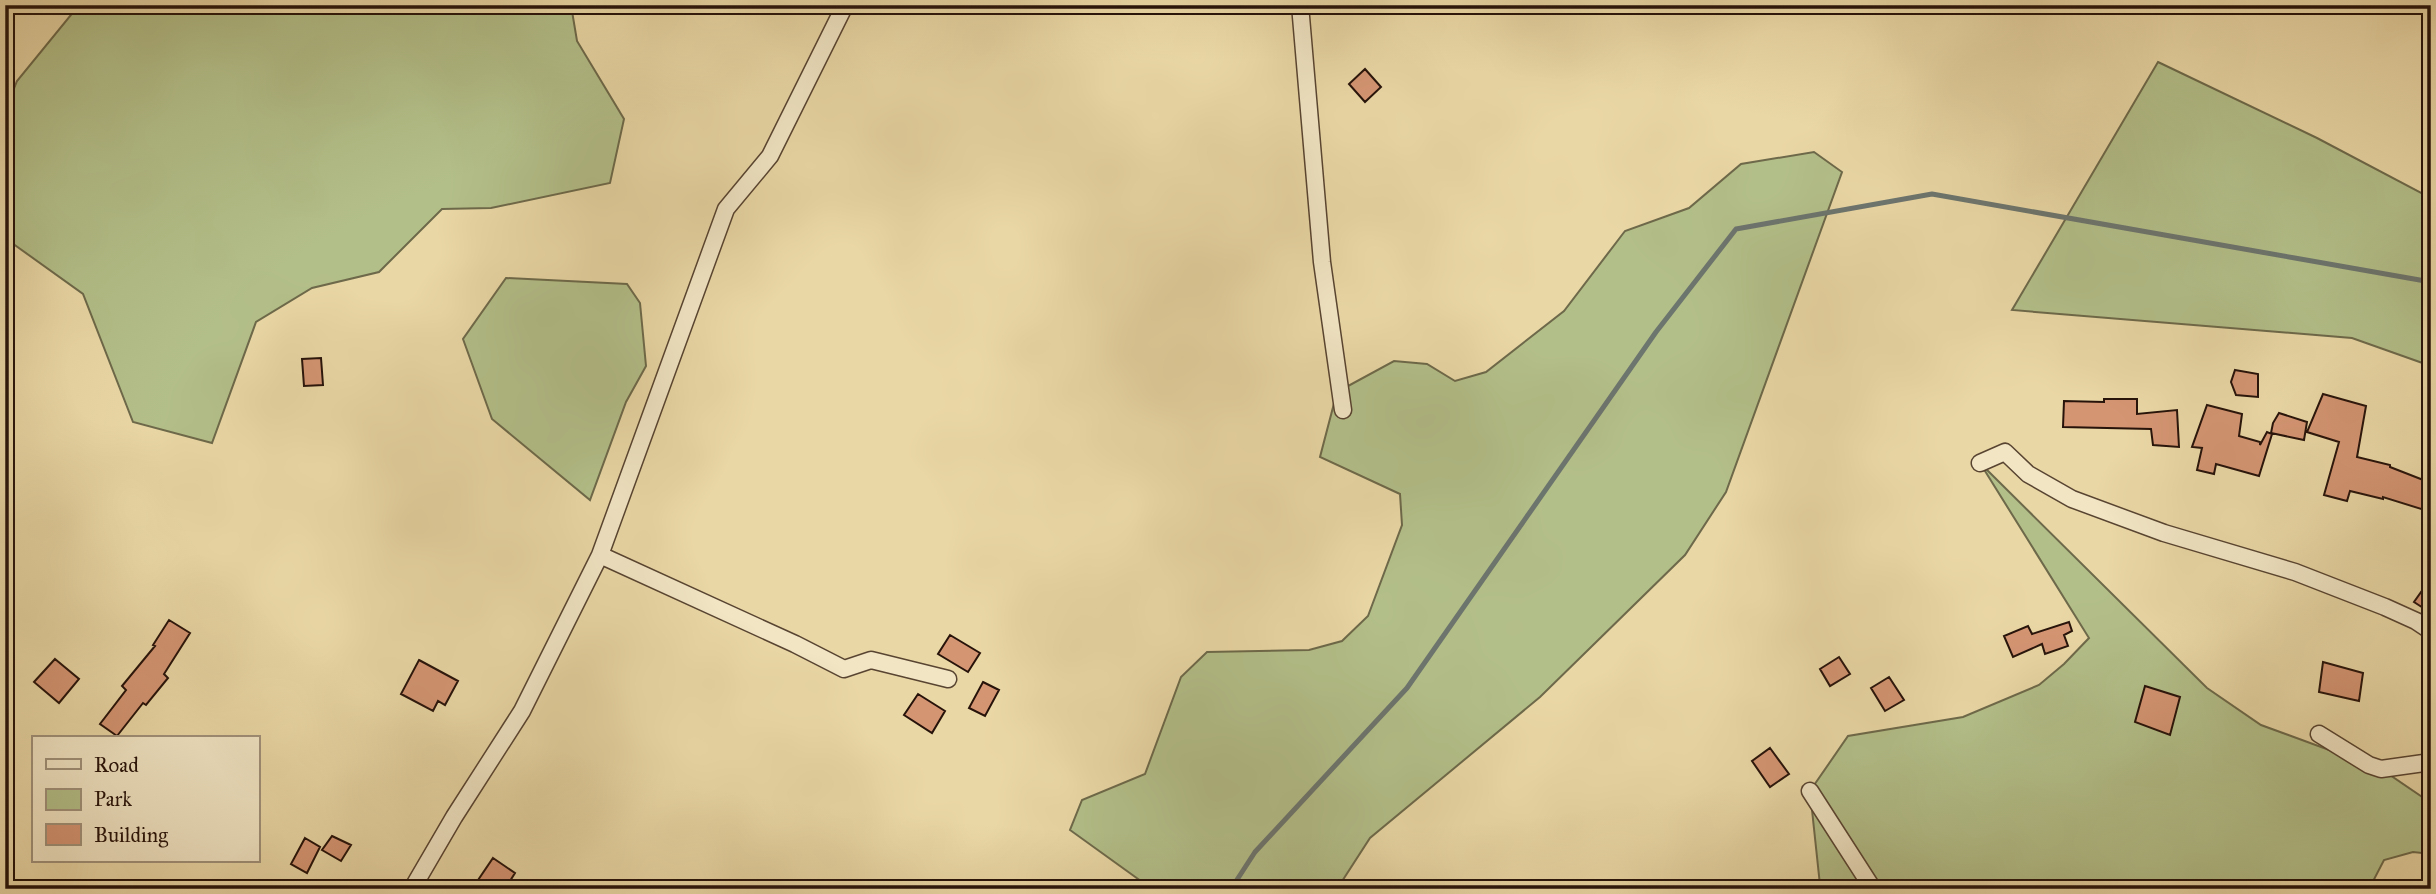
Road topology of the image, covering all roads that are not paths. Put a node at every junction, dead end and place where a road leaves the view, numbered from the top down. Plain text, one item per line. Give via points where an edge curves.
1 (845, 5) edge
2 (1300, 5) edge
3 (1343, 410) dead end
4 (1980, 463) dead end
5 (600, 555) junction
6 (2431, 631) edge
7 (948, 679) dead end
8 (2319, 734) dead end
9 (2431, 762) edge
10 (1810, 791) dead end
11 (412, 889) edge
12 (1873, 889) edge

1 - 5 street via 770,156 726,209
2 - 3 street via 1322,262
4 - 6 street via 2005,452 2028,474 2072,499 2164,533 2295,572 2385,607
5 - 7 street via 844,669 871,660
5 - 11 street via 522,711
8 - 9 street via 2381,769
10 - 12 street

